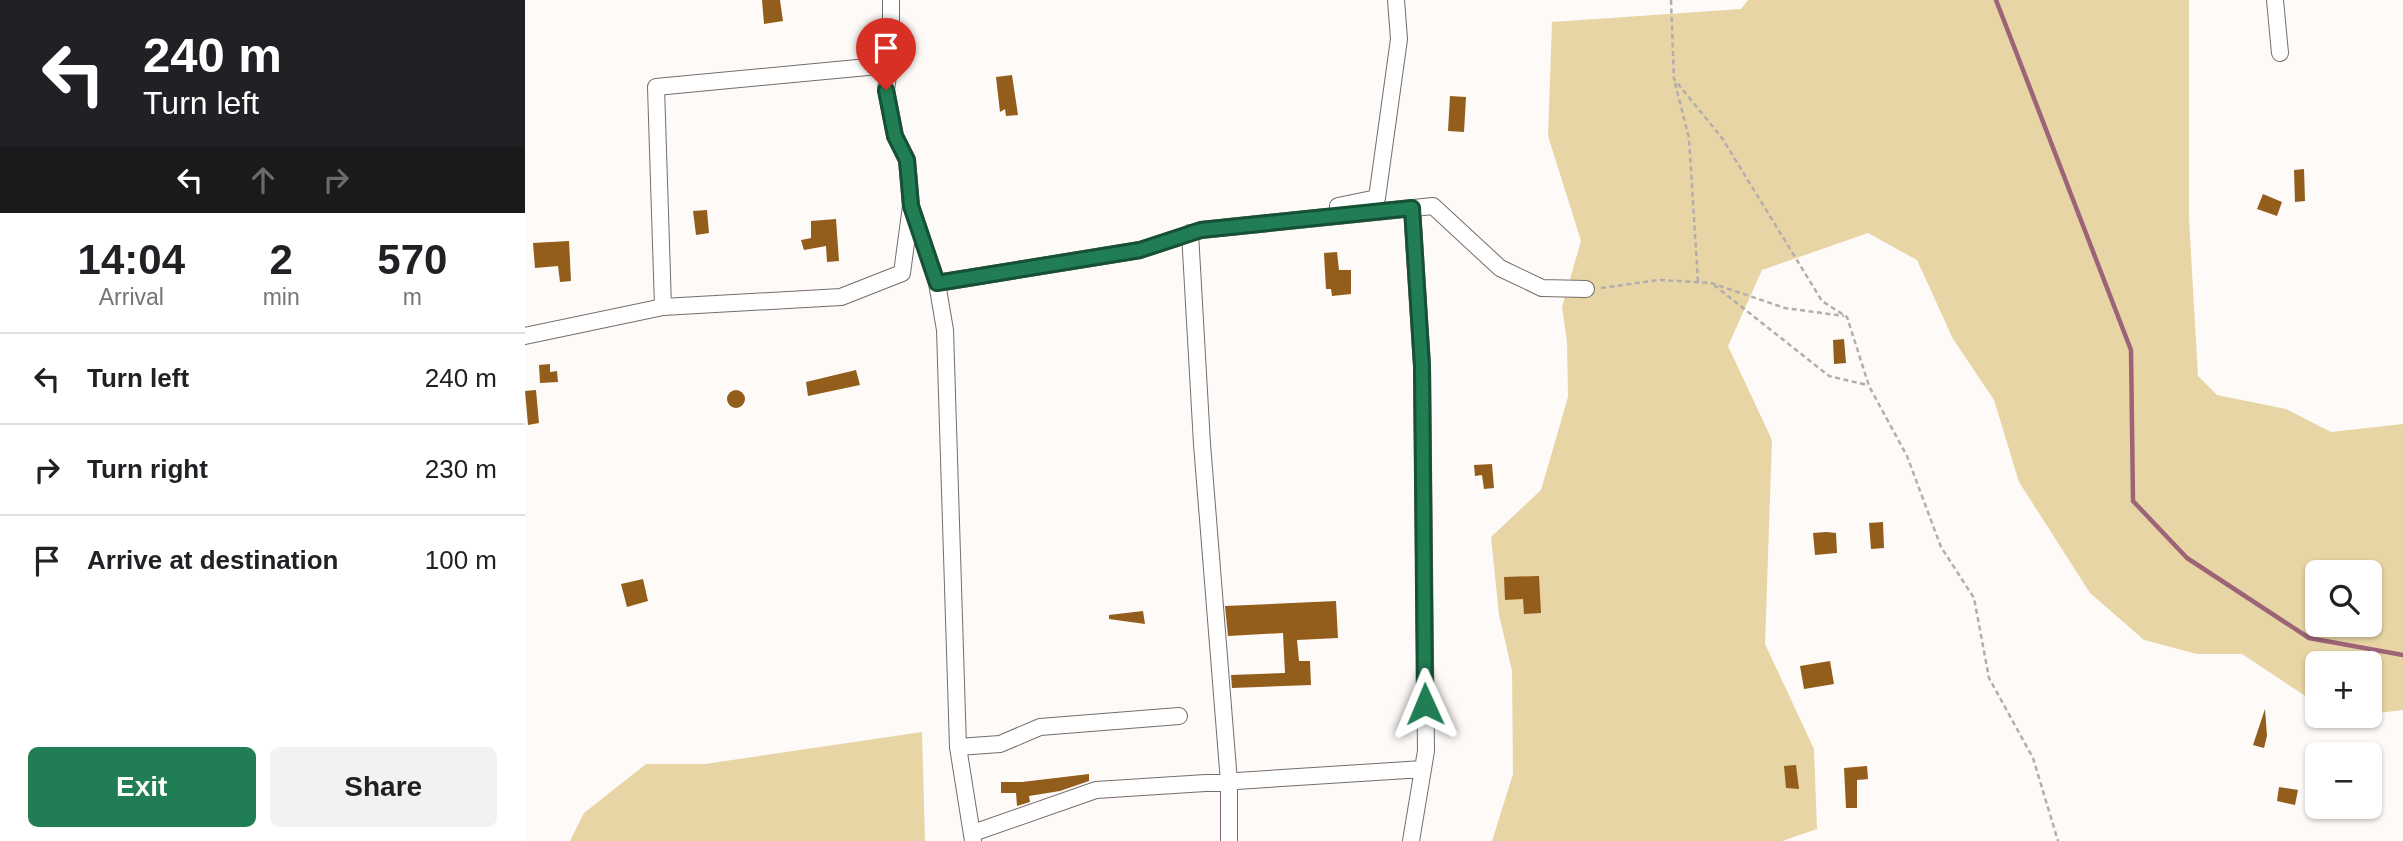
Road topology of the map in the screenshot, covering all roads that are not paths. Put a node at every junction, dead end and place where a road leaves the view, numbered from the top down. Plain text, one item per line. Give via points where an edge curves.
1 (891, 0) edge
2 (1396, 0) edge
3 (2275, 0) edge
4 (2280, 53) dead end
5 (889, 65) junction
6 (911, 206) junction
7 (1412, 208) junction
8 (1190, 233) junction
9 (1160, 246) dead end
10 (937, 283) junction
11 (1585, 289) road end
12 (663, 307) junction
13 (525, 336) edge
14 (1179, 716) dead end
15 (958, 747) junction
16 (1423, 769) junction
17 (1229, 782) junction
18 (973, 837) edge
19 (1229, 841) edge
20 (1411, 841) edge

1 - 5 street
2 - 9 street via 1399,39 1377,198
3 - 4 street
5 - 6 street via 886,90 895,136 907,160
5 - 12 street via 656,87
6 - 10 street
6 - 12 street via 902,273 841,297
7 - 8 street
7 - 11 street via 1433,205 1500,268 1542,288
7 - 16 street via 1422,366
8 - 10 street via 1140,250
8 - 17 street
10 - 15 street via 945,330
12 - 13 street
14 - 15 street via 1040,727 1000,744
15 - 18 street
16 - 17 street
16 - 20 street
17 - 18 street via 1095,790
17 - 19 street

